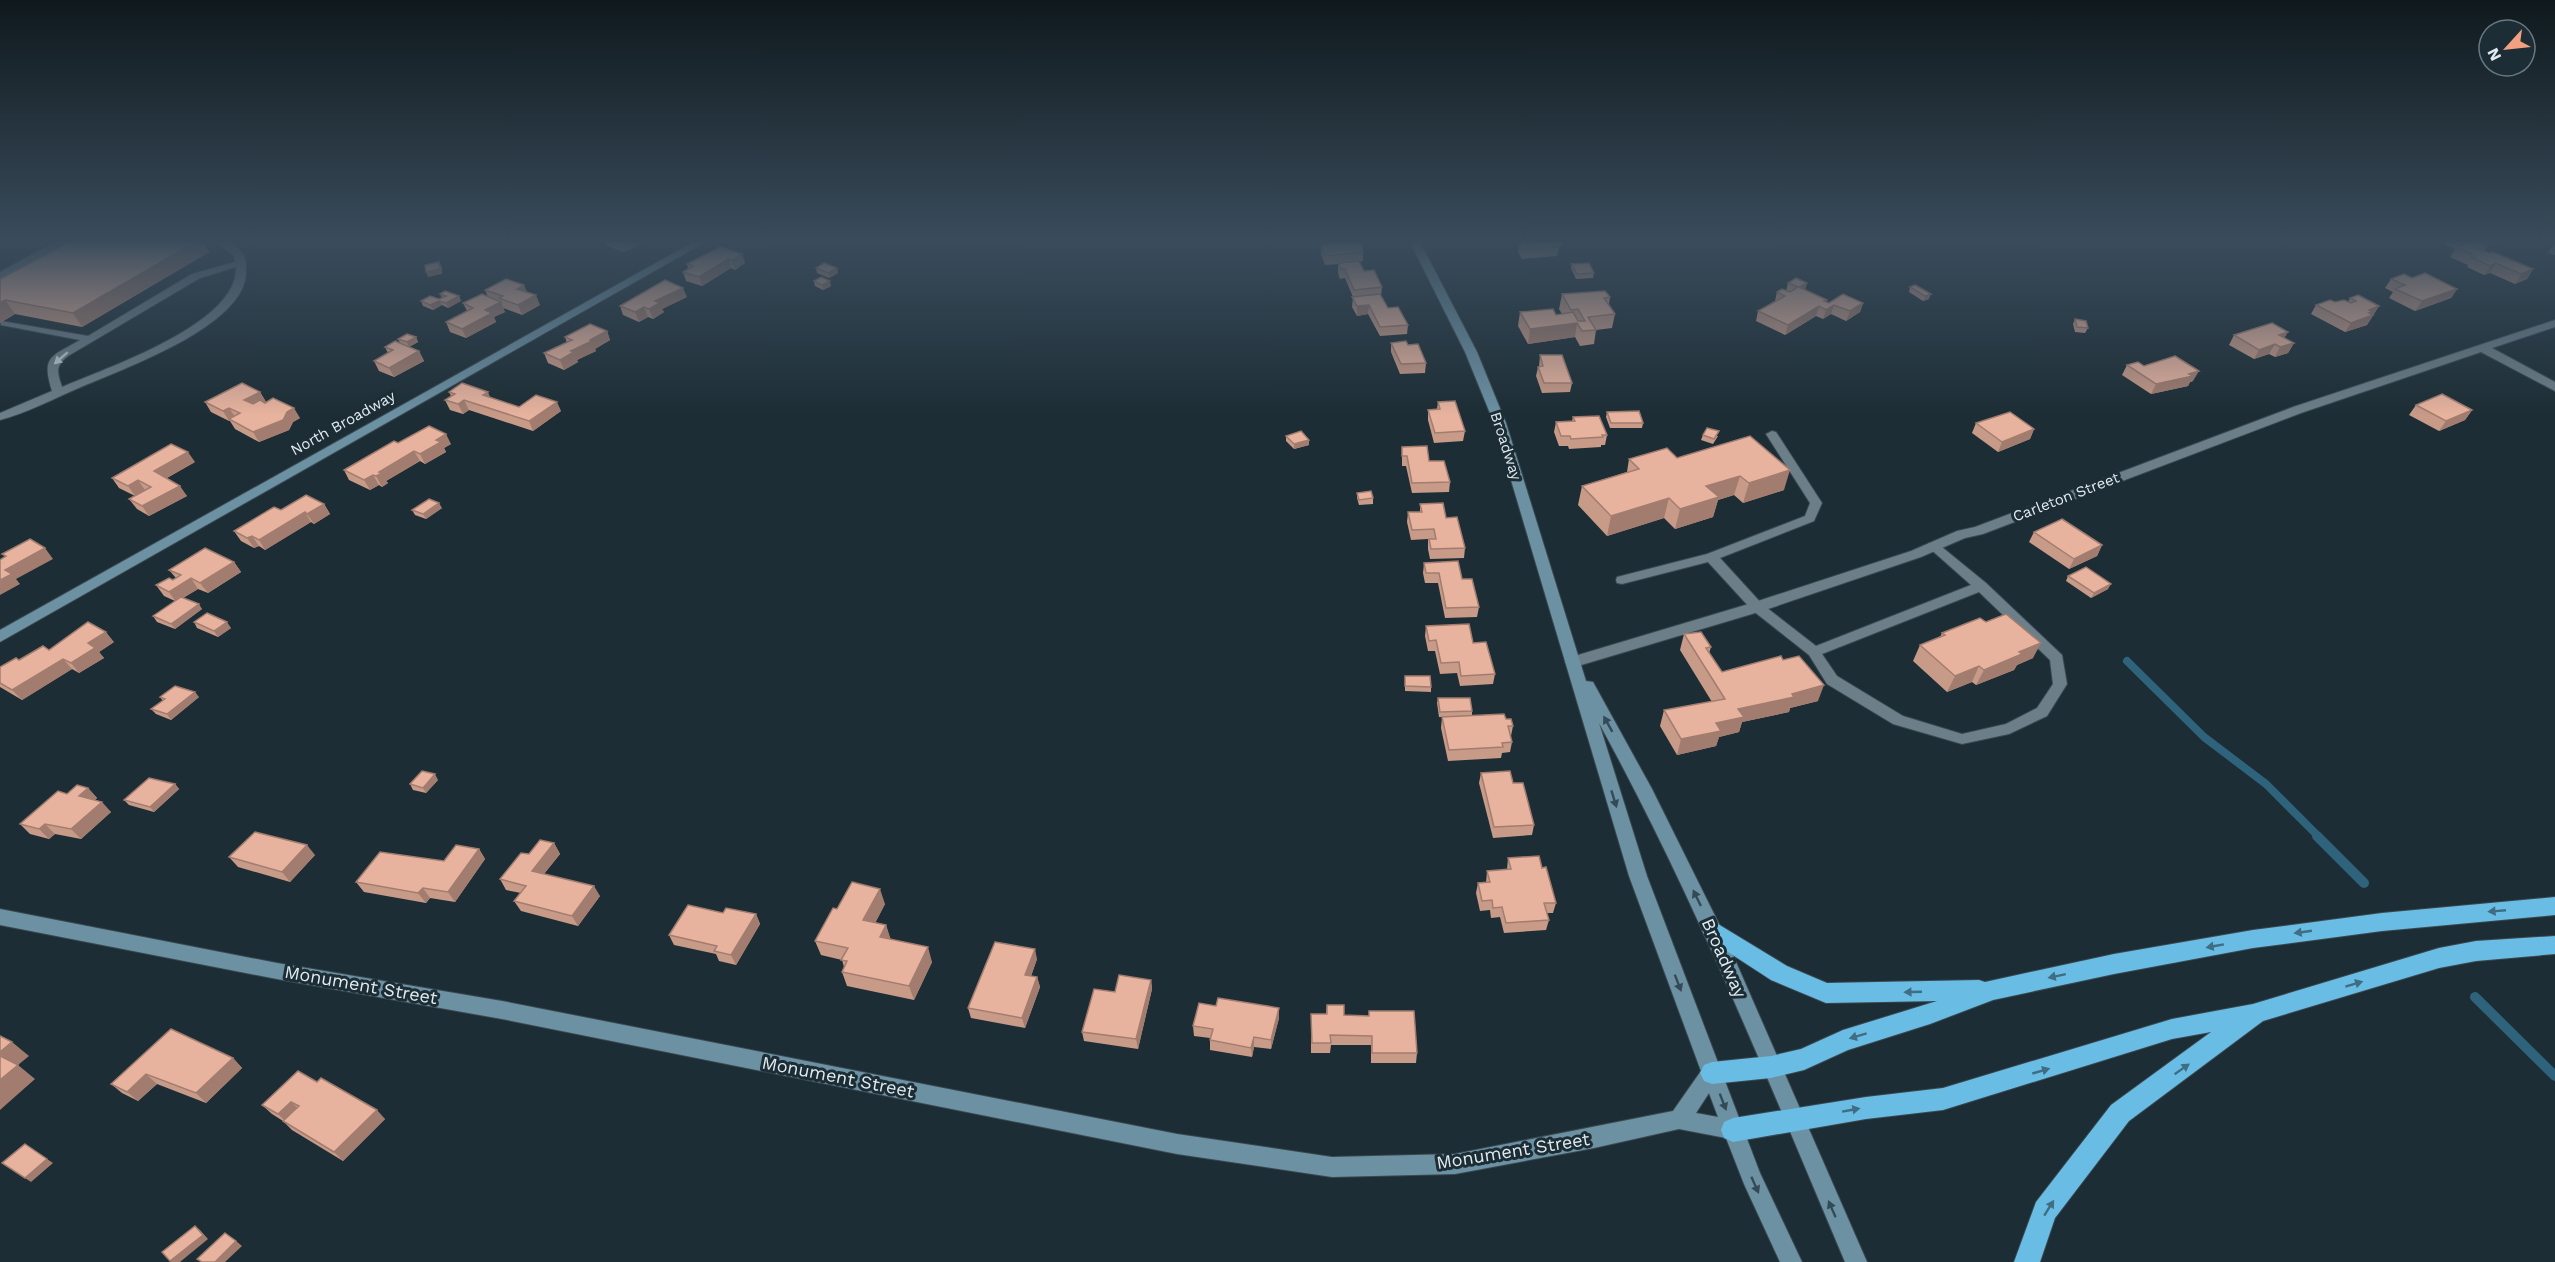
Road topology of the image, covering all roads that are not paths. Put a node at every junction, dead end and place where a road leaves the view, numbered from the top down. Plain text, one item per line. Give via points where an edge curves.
1 (157, 299) edge
2 (230, 299) edge
3 (600, 299) edge
4 (1444, 299) edge
5 (5, 322) dead end
6 (2555, 323) edge
7 (89, 339) junction
8 (2482, 348) junction
9 (2555, 387) edge
10 (58, 392) junction
11 (0, 417) edge
12 (1772, 434) dead end
13 (1933, 546) junction
14 (1711, 557) junction
15 (1622, 580) dead end
16 (1981, 586) junction
17 (1757, 607) junction
18 (0, 637) edge
19 (1814, 652) junction
20 (1573, 662) junction
21 (2555, 906) edge
22 (0, 917) edge
23 (1713, 930) junction
24 (2555, 945) edge
25 (1992, 990) junction
26 (2256, 1014) junction
27 (1771, 1067) junction
28 (1712, 1073) junction
29 (1679, 1119) junction
30 (1793, 1120) junction
31 (1733, 1130) junction
32 (1791, 1262) edge
33 (1856, 1262) edge
34 (2027, 1262) edge

1 - 7 lane
2 - 10 lane via 202,324 159,350
3 - 18 main road, North Broadway
4 - 20 main road, Broadway via 1500,423
5 - 7 lane
6 - 8 street, Carleton Street
7 -> 10 lane via 54,362 51,377
8 - 9 street
8 - 13 street, Carleton Street via 2297,410
10 - 11 lane
12 - 14 lane via 1816,503 1810,518
13 - 16 lane
13 - 17 street, Carleton Street
14 - 15 lane
14 - 17 lane
16 - 19 lane
16 - 19 lane via 2057,658 2060,684 2042,712 2009,729 1962,739 1899,720 1832,680
17 - 19 lane
17 - 20 street, Carleton Street
23 -> 20 main road, Broadway via 1644,789
20 -> 28 main road, Broadway via 1638,876
21 -> 25 highway via 2253,939
22 - 29 main road, Monument Street via 502,1010 1177,1144 1332,1167 1455,1164
25 -> 23 highway via 1826,993 1779,974
23 - 27 main road, Broadway
26 -> 24 highway via 2439,958
25 -> 27 highway via 1843,1041 1804,1059
30 -> 26 highway via 1943,1100 2172,1029
34 -> 26 highway via 2045,1211 2120,1113
27 - 28 highway
27 - 30 main road, Broadway
28 - 29 main road
28 -> 31 main road, Broadway
29 - 31 main road, Monument Street
30 - 31 highway
33 -> 30 main road, Broadway
31 -> 32 main road, Broadway

